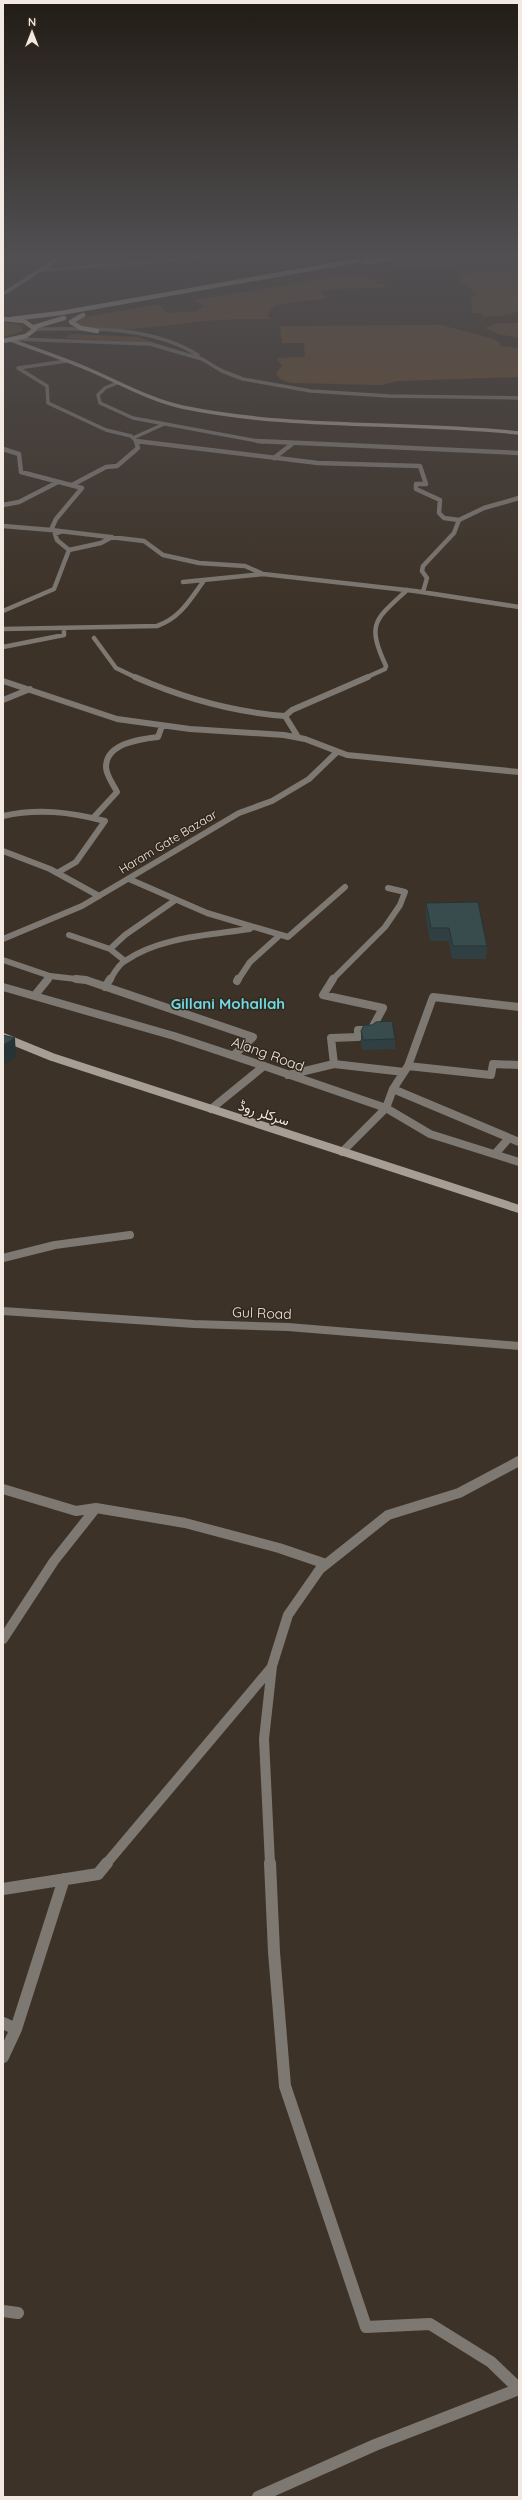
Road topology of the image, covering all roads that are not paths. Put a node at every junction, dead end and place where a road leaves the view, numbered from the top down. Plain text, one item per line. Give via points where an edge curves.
1 (29, 375) edge
2 (98, 375) edge
3 (232, 375) edge
4 (117, 383) junction
5 (519, 398) edge
6 (164, 424) junction
7 (519, 433) edge
8 (134, 440) junction
9 (292, 444) junction
10 (3, 449) edge
11 (519, 453) edge
12 (274, 458) junction
13 (58, 482) junction
14 (72, 486) junction
15 (519, 498) edge
16 (3, 505) edge
17 (459, 520) junction
18 (3, 526) edge
19 (51, 530) junction
20 (60, 532) junction
21 (112, 537) junction
22 (69, 550) junction
23 (263, 574) junction
24 (183, 582) dead end
25 (203, 582) junction
26 (407, 590) junction
27 (423, 592) junction
28 (519, 607) edge
29 (3, 611) edge
30 (3, 629) edge
31 (64, 629) junction
32 (94, 638) dead end
33 (3, 647) edge
34 (3, 681) edge
35 (30, 689) junction
36 (3, 700) edge
37 (285, 716) junction
38 (162, 726) junction
39 (298, 738) junction
40 (337, 752) junction
41 (519, 772) edge
42 (3, 816) edge
43 (94, 818) junction
44 (3, 851) edge
45 (57, 873) junction
46 (129, 879) junction
47 (345, 887) dead end
48 (388, 888) dead end
49 (99, 896) junction
50 (174, 901) junction
51 (253, 929) junction
52 (70, 935) dead end
53 (280, 935) junction
54 (3, 939) edge
55 (110, 949) junction
56 (3, 960) edge
57 (125, 961) junction
58 (50, 976) junction
59 (237, 981) dead end
60 (105, 986) junction
61 (3, 987) edge
62 (35, 995) junction
63 (519, 1007) edge
64 (3, 1037) edge
65 (234, 1055) junction
66 (334, 1064) junction
67 (519, 1065) edge
68 (264, 1066) junction
69 (406, 1069) junction
70 (287, 1075) junction
71 (393, 1089) junction
72 (386, 1108) junction
73 (211, 1109) junction
74 (509, 1138) junction
75 (519, 1142) edge
76 (342, 1152) junction
77 (495, 1154) junction
78 (519, 1162) edge
79 (519, 1209) edge
80 (130, 1236) dead end
81 (3, 1258) edge
82 (3, 1311) edge
83 (519, 1346) edge
84 (519, 1461) edge
85 (3, 1489) edge
86 (96, 1508) junction
87 (326, 1564) junction
88 (3, 1640) edge
89 (272, 1666) junction
90 (64, 1879) junction
91 (3, 1889) edge
92 (3, 2024) edge
93 (16, 2029) junction
94 (3, 2057) edge
95 (3, 2310) edge
96 (18, 2313) dead end
97 (519, 2389) edge
98 (258, 2497) edge

1 - 8 street via 47,386 48,403
2 - 4 main road
3 - 5 street via 310,391 377,396
4 - 6 street via 105,388 98,396 100,402 121,414
4 - 7 main road via 181,407 242,417
6 - 8 street
6 - 9 street via 263,442
8 - 12 street
8 - 14 street via 138,448 117,466 106,467
9 - 11 street
9 - 12 street
10 - 13 street via 20,454 21,472
12 - 17 street via 318,463 420,466 426,484 416,484 416,489 440,500 439,513 444,518
13 - 14 street
13 - 16 street via 19,502
14 - 19 street via 82,488 80,494 55,521
15 - 17 street via 484,508
17 - 27 street via 454,533 423,566 422,571 427,578
18 - 19 street
19 - 20 street
20 - 21 street
20 - 22 street via 55,534 57,540
21 - 22 street via 101,543
21 - 23 street via 144,541 163,556 199,563 245,566
22 - 29 street via 60,570 59,582 54,589
23 - 25 street
23 - 26 street
24 - 25 street
25 - 31 street via 182,612 170,621 142,627
26 - 27 street
26 - 37 street via 380,615 376,623 374,636 385,668 292,710
27 - 28 street
30 - 31 street
31 - 33 street via 64,635
32 - 37 street via 116,668 171,693 249,713
34 - 35 street
35 - 36 street
35 - 38 street via 91,712
37 - 39 street
38 - 39 street
38 - 43 street via 158,737 137,738 118,748 106,760 106,768 117,792
39 - 40 street
40 - 41 street
40 - 46 street, Haram Gate Bazaar via 309,779 272,800 239,813
42 - 43 street via 16,812 64,810
43 - 45 street via 105,821 76,862
44 - 45 street
45 - 49 street
46 - 49 street, Haram Gate Bazaar
46 - 50 street
47 - 53 street via 288,937
48 - 66 street via 405,892 393,919 364,951 336,975 323,995 383,1008 371,1030 358,1030 358,1037 331,1038
49 - 54 street, Haram Gate Bazaar via 82,906
50 - 51 street
50 - 55 street via 125,935
51 - 53 street
51 - 57 street via 184,940
52 - 55 street
53 - 59 street via 250,962
55 - 57 street
56 - 58 street
57 - 60 street
58 - 60 street via 86,980
58 - 62 street
60 - 65 street via 253,1038
61 - 62 street, Alang Road
62 - 65 street, Alang Road
63 - 69 street via 434,997
64 - 73 main road, سرکلر روڈ via 52,1057
65 - 68 street, Alang Road
66 - 69 street
66 - 70 street
67 - 69 street via 493,1064 491,1075
68 - 70 street, Alang Road
68 - 73 street
69 - 71 street
70 - 72 street, Alang Road
71 - 72 street
71 - 74 street
72 - 76 street
72 - 77 street, Alang Road via 430,1134
73 - 76 main road, سرکلر روڈ
74 - 75 street
74 - 77 street
76 - 79 main road, سرکلر روڈ
77 - 78 street, Alang Road
80 - 81 street via 54,1245
82 - 83 street, Gul Road via 194,1324 288,1326
84 - 87 street via 459,1493 388,1515
85 - 86 street via 76,1511
86 - 87 street via 185,1523 279,1548
86 - 88 street via 54,1561
87 - 89 street via 288,1615
89 - 90 street via 98,1874
89 - 97 street via 264,1740 274,1952 285,2086 366,2327 430,2324 491,2362
90 - 91 street
90 - 93 street
92 - 93 street
93 - 94 street
95 - 96 street
97 - 98 street via 375,2445

